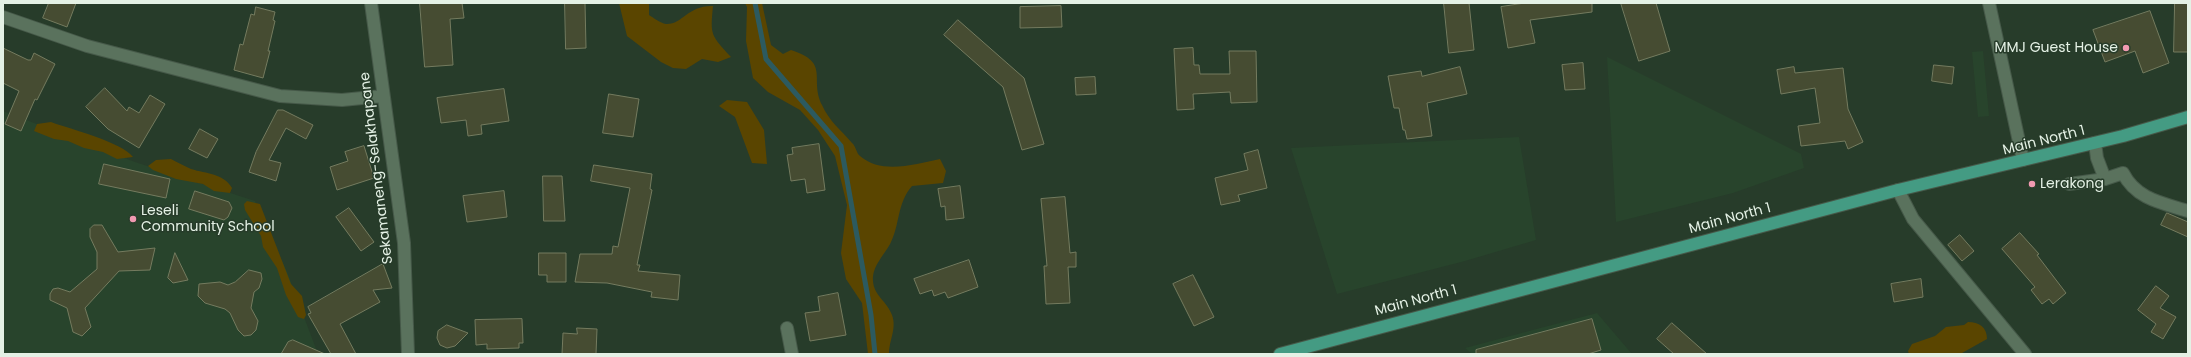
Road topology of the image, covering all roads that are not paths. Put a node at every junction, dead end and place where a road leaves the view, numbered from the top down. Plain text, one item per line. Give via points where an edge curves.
1 (371, 3) edge
2 (1989, 3) edge
3 (3, 17) edge
4 (383, 96) junction
5 (2188, 117) edge
6 (2095, 143) junction
7 (2023, 160) junction
8 (2104, 179) junction
9 (2069, 184) dead end
10 (1898, 190) junction
11 (2188, 211) edge
12 (787, 328) dead end
13 (408, 354) edge
14 (792, 354) edge
15 (1280, 354) edge
16 (2025, 354) edge

1 - 4 street, Sekamaneng-Selakhapane
2 - 7 street
3 - 4 street via 87,46 280,96 342,100
4 - 13 street, Sekamaneng-Selakhapane via 404,243
5 - 6 main road, Main North 1
6 - 7 main road, Main North 1
6 - 8 street
7 - 10 main road, Main North 1
8 - 9 street
8 - 11 street via 2123,173 2140,194 2150,200
10 - 15 main road, Main North 1
10 - 16 street via 1913,219
12 - 14 street

